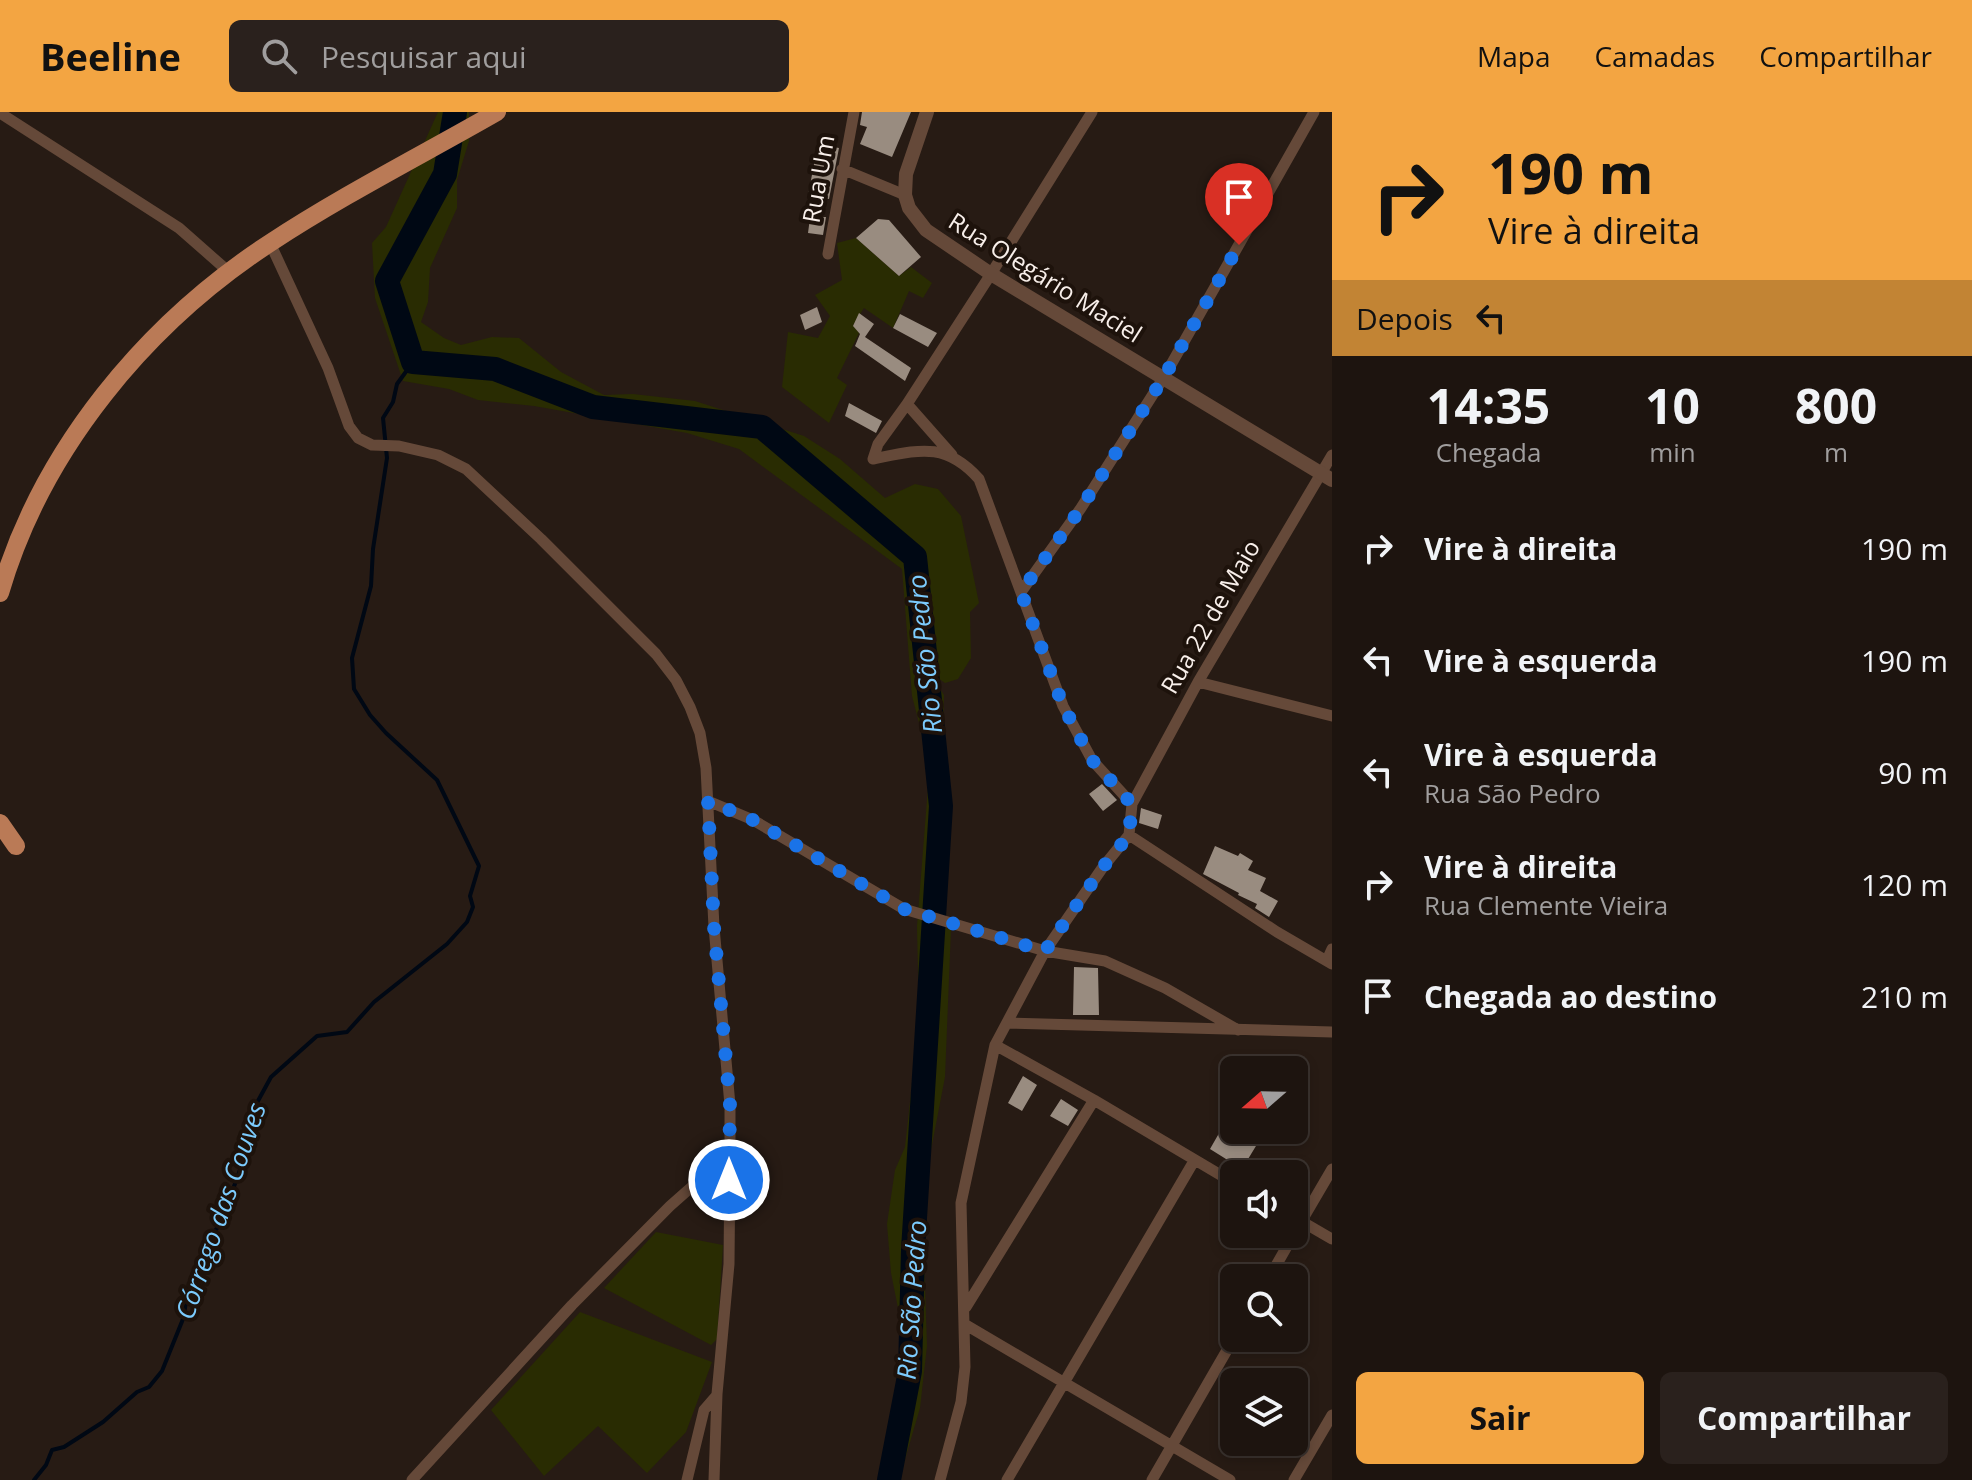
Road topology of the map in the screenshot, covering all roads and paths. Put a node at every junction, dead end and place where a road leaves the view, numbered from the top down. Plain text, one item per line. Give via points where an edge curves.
1 (497, 112) edge
2 (854, 112) edge
3 (927, 112) edge
4 (1092, 112) edge
5 (1314, 112) edge
6 (0, 113) edge
7 (842, 169) junction
8 (905, 195) junction
9 (270, 243) junction
10 (828, 254) dead end
11 (229, 272) junction
12 (991, 274) junction
13 (1164, 377) junction
14 (907, 404) junction
15 (953, 455) junction
16 (1332, 455) edge
17 (1326, 477) edge
18 (1021, 592) junction
19 (0, 593) edge
20 (1198, 682) junction
21 (1332, 716) edge
22 (708, 801) junction
23 (1132, 804) junction
24 (0, 823) edge
25 (1129, 835) junction
26 (16, 846) dead end
27 (1045, 951) junction
28 (1330, 958) edge
29 (1007, 1023) junction
30 (1238, 1030) junction
31 (1332, 1032) edge
32 (995, 1045) junction
33 (1094, 1100) junction
34 (730, 1153) junction
35 (1194, 1161) junction
36 (1332, 1169) edge
37 (1220, 1175) edge
38 (1308, 1204) edge
39 (1308, 1225) edge
40 (1332, 1239) edge
41 (965, 1308) junction
42 (966, 1325) junction
43 (1226, 1352) edge
44 (1064, 1384) junction
45 (717, 1394) junction
46 (1332, 1415) edge
47 (1173, 1446) junction
48 (412, 1480) edge
49 (687, 1480) edge
50 (714, 1480) edge
51 (940, 1480) edge
52 (1007, 1480) edge
53 (1152, 1480) edge
54 (1230, 1480) edge
55 (1294, 1480) edge

1 - 9 highway
2 - 7 street, Rua Um
3 - 8 street via 906,174
4 - 12 street
5 - 13 street
6 - 11 street via 179,228
7 - 8 street
7 - 10 street, Rua Um
8 - 12 street, Rua Olegário Maciel via 926,230
9 - 11 highway
9 - 22 street via 358,438 438,455 466,469 656,654 676,680 700,733
11 - 19 highway via 139,355 89,415 22,530
12 - 13 street, Rua Olegário Maciel
12 - 14 street
13 - 17 street, Rua Olegário Maciel
13 - 18 street
14 - 15 street
14 - 15 street via 873,459 914,451
15 - 18 street via 979,479
16 - 17 street, Rua 22 de Maio
17 - 20 street, Rua 22 de Maio
18 - 23 street via 1063,706 1092,760
20 - 21 street
20 - 23 street, Rua 22 de Maio
22 - 27 street via 753,820 904,909
22 - 34 street
23 - 25 street
24 - 26 highway
25 - 27 street
25 - 28 street via 1277,932
27 - 29 street
27 - 30 street via 1105,961
29 - 30 street
29 - 32 street
30 - 31 street
32 - 33 street
32 - 41 street via 961,1203
33 - 35 street
33 - 41 street
34 - 45 street via 729,1264
34 - 48 street via 582,1295
35 - 37 street
35 - 44 street
36 - 38 street
39 - 40 street
41 - 42 street
42 - 44 street
42 - 51 street via 961,1402
43 - 47 street
44 - 47 street
44 - 52 street
45 - 49 street via 704,1410
45 - 50 street
46 - 55 street
47 - 53 street
47 - 54 street

